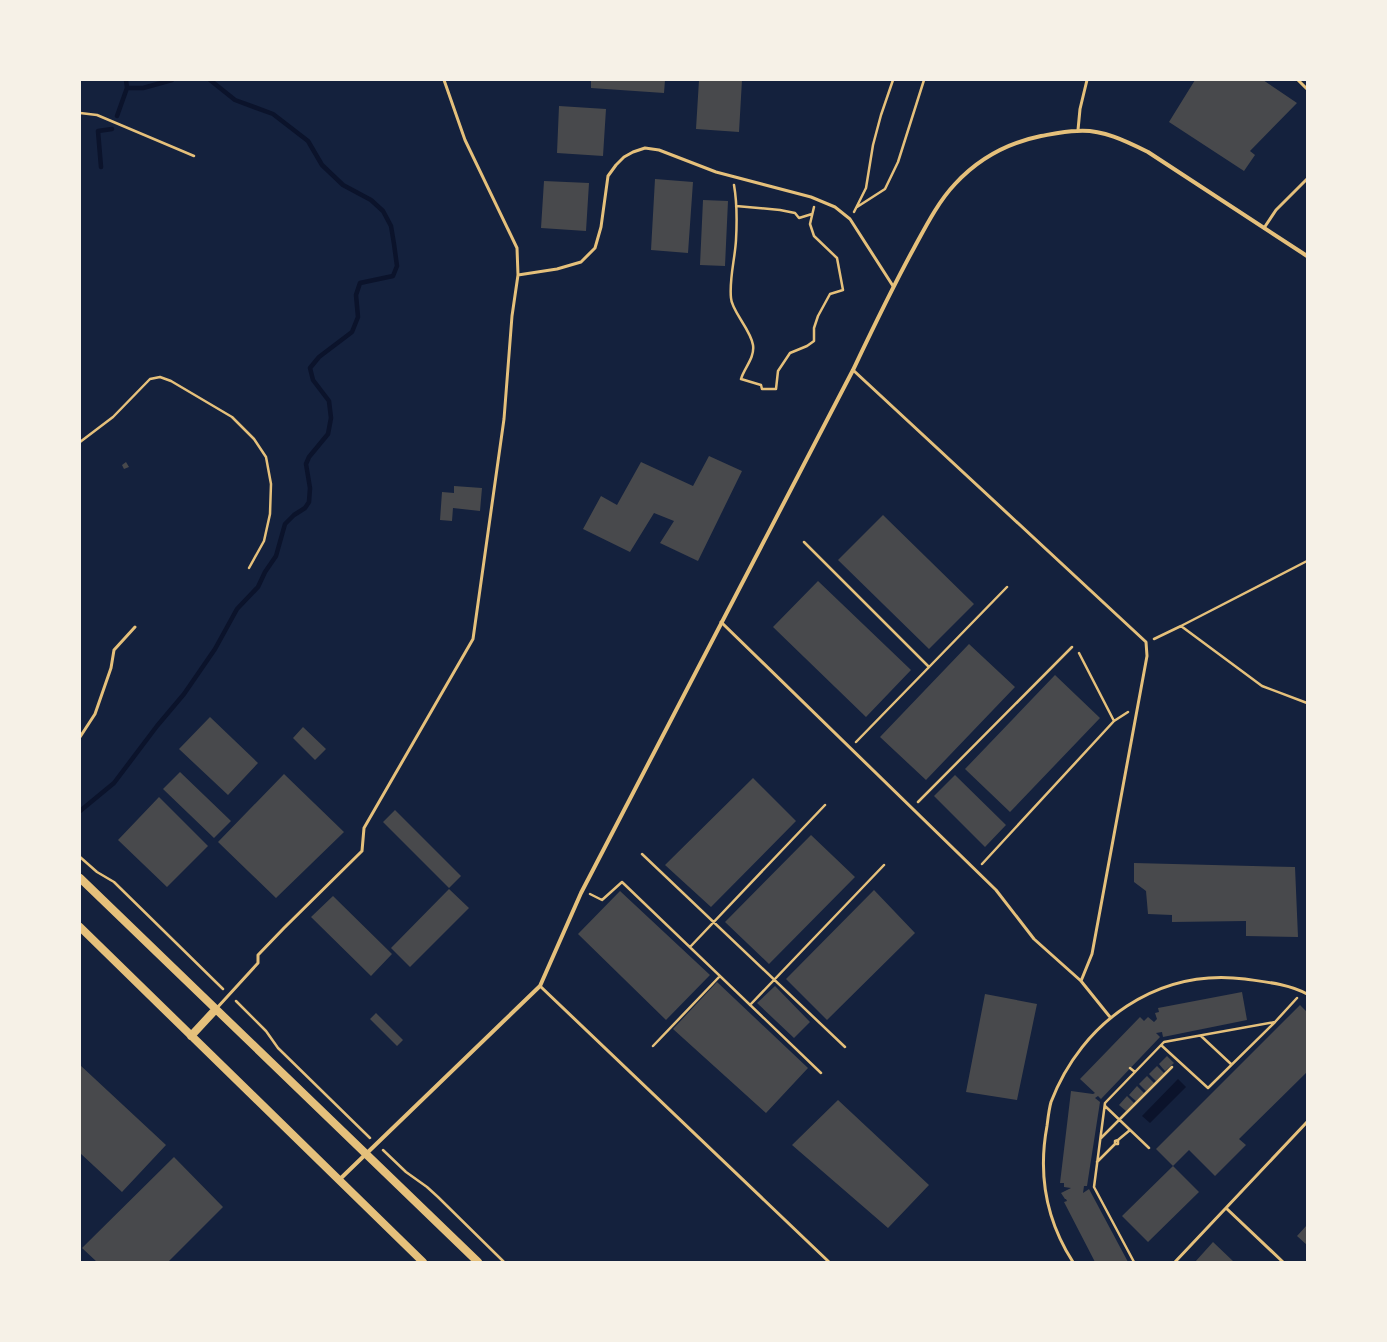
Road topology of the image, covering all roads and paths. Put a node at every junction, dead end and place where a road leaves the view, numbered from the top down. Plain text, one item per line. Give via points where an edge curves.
1 (444, 80) edge
2 (893, 80) edge
3 (924, 80) edge
4 (1087, 80) edge
5 (1298, 80) edge
6 (1307, 89) edge
7 (80, 113) edge
8 (1078, 130) junction
9 (194, 156) dead end
10 (732, 176) junction
11 (1307, 179) edge
12 (816, 199) junction
13 (736, 206) junction
14 (857, 206) junction
15 (813, 214) junction
16 (850, 219) junction
17 (1264, 228) junction
18 (1307, 256) edge
19 (518, 275) junction
20 (893, 286) junction
21 (853, 370) junction
22 (80, 442) edge
23 (804, 542) dead end
24 (1307, 561) edge
25 (249, 568) dead end
26 (1007, 587) dead end
27 (721, 622) junction
28 (1181, 626) junction
29 (135, 627) dead end
30 (1146, 642) junction
31 (1072, 647) dead end
32 (1079, 653) dead end
33 (929, 668) junction
34 (1307, 703) edge
35 (1138, 705) junction
36 (1114, 721) junction
37 (80, 737) edge
38 (850, 748) junction
39 (825, 805) dead end
40 (912, 808) junction
41 (642, 854) dead end
42 (80, 857) edge
43 (884, 865) dead end
44 (977, 871) junction
45 (80, 878) edge
46 (582, 890) junction
47 (714, 922) junction
48 (80, 927) edge
49 (690, 946) junction
50 (720, 976) junction
51 (774, 979) junction
52 (1081, 981) junction
53 (219, 984) dead end
54 (540, 986) junction
55 (1303, 992) junction
56 (1307, 994) edge
57 (750, 1005) junction
58 (243, 1008) dead end
59 (216, 1009) junction
60 (1110, 1017) junction
61 (1275, 1022) junction
62 (1201, 1035) junction
63 (191, 1036) junction
64 (1161, 1045) junction
65 (652, 1046) dead end
66 (845, 1047) dead end
67 (1231, 1064) junction
68 (1172, 1067) dead end
69 (1130, 1068) dead end
70 (1134, 1072) junction
71 (821, 1073) dead end
72 (1105, 1106) junction
73 (1119, 1120) junction
74 (354, 1122) dead end
75 (1307, 1122) edge
76 (1130, 1130) junction
77 (1100, 1138) junction
78 (1149, 1148) dead end
79 (365, 1154) junction
80 (1097, 1162) junction
81 (406, 1172) dead end
82 (339, 1180) junction
83 (1226, 1208) junction
84 (424, 1262) edge
85 (478, 1262) edge
86 (504, 1262) edge
87 (829, 1262) edge
88 (1073, 1262) edge
89 (1134, 1262) edge
90 (1175, 1262) edge
91 (1283, 1262) edge

1 - 19 lane via 465,140 517,248
2 - 14 path via 873,145 866,188
3 - 14 path via 898,162 885,189
4 - 8 lane
5 - 6 lane
7 - 9 path via 97,115
8 - 17 street via 1106,134 1148,152
8 - 20 street via 1032,138 1010,145 971,168 954,184 943,200
10 - 12 lane
10 - 13 path
10 - 19 lane via 659,150 645,148 633,152 616,164 608,176 601,227 595,248 581,262 557,269
11 - 17 lane via 1276,210
12 - 15 path
12 - 16 lane via 834,207
13 - 15 path via 780,210 795,213 799,218
13 - 15 path via 736,240 730,300 753,345 751,359 741,380 761,385 762,389 776,389 778,371 790,353 814,341 814,328 818,316 830,294 843,290 837,258 814,236 810,224
14 - 16 path
16 - 20 lane
17 - 18 street
19 - 59 lane via 512,316 504,419 473,639 364,828 362,851 258,955 258,963
20 - 21 street
21 - 27 street
21 - 30 lane
22 - 25 path via 113,417 150,380 160,377 232,418 254,439 266,458 271,484 270,514 264,541
23 - 33 path
24 - 28 path
26 - 33 path
27 - 38 lane
27 - 46 street
28 - 30 path
28 - 34 path via 1262,686
29 - 37 lane via 114,650 111,668 95,714
30 - 35 lane via 1147,656
31 - 40 path
32 - 36 path
33 - 38 path
35 - 36 path
35 - 52 lane via 1092,954
36 - 44 path
38 - 40 lane
39 - 47 path
40 - 44 lane
41 - 47 path
42 - 53 path via 97,872 114,882
43 - 51 path
44 - 52 lane via 996,890 1034,939
45 - 59 main road
46 - 49 path via 602,900 622,882
46 - 54 street
47 - 49 path
47 - 51 path
48 - 63 main road
49 - 50 path
50 - 57 path
50 - 65 path
51 - 57 path
51 - 66 path
52 - 60 lane
54 - 79 street
54 - 87 lane
55 - 56 lane
55 - 60 lane via 1270,982 1206,978 1176,984 1141,997
55 - 61 path
57 - 71 path
58 - 74 path via 278,1048
59 - 63 main road
59 - 79 main road
60 - 88 lane via 1085,1042 1066,1069 1051,1103 1043,1144 1043,1181 1049,1210 1062,1245
61 - 62 path
61 - 67 path
62 - 64 path via 1164,1042
62 - 67 path
63 - 82 main road
64 - 67 path via 1208,1088
64 - 70 path
68 - 73 path
69 - 70 path
70 - 72 path
72 - 73 path
72 - 77 path
73 - 76 path
73 - 77 path
75 - 83 lane
76 - 78 path
76 - 80 path via 1115,1141
77 - 80 path
79 - 82 street
79 - 85 main road
80 - 89 path via 1094,1187
81 - 86 path via 427,1187
82 - 84 main road
83 - 90 lane
83 - 91 lane

